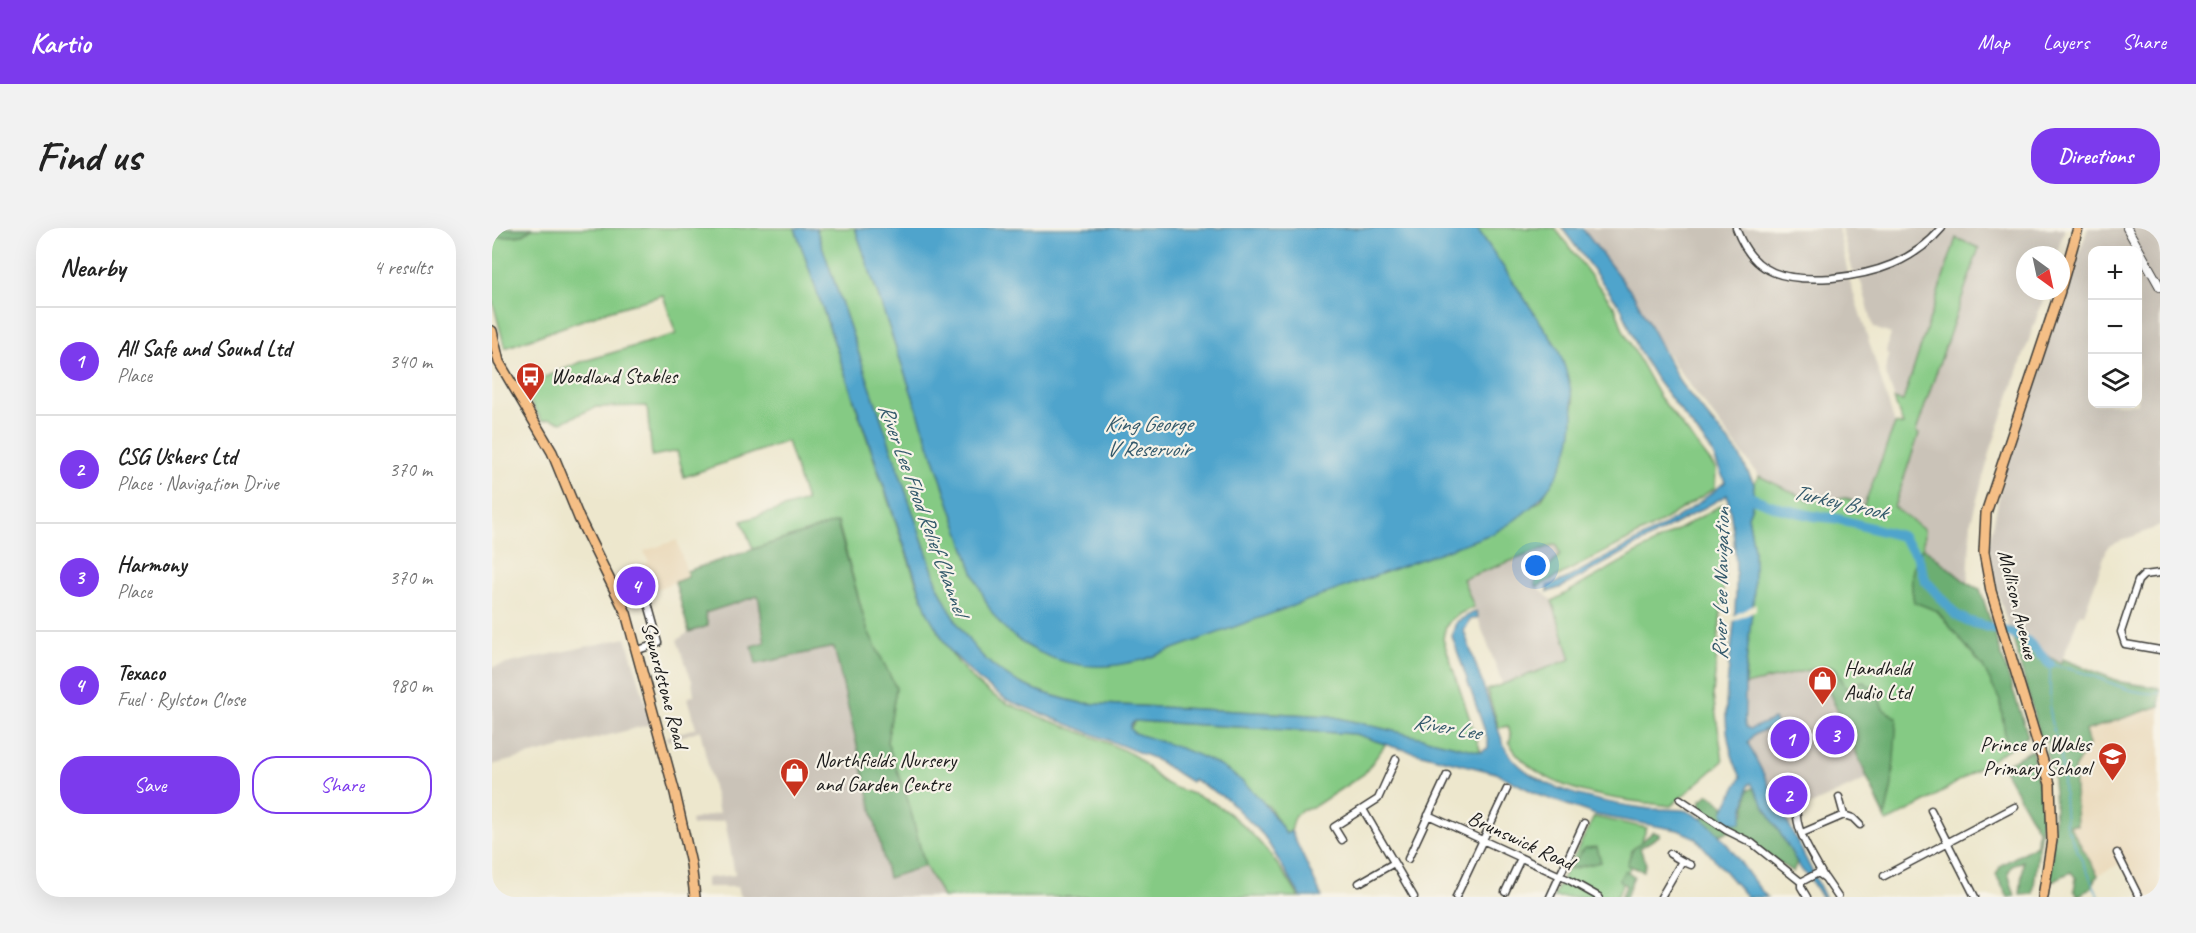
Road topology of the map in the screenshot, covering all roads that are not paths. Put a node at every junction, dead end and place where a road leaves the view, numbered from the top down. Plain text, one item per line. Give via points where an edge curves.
1 (1736, 228) edge
2 (1942, 228) edge
3 (2078, 228) edge
4 (2084, 228) edge
5 (2127, 228) edge
6 (2074, 247) junction
7 (2070, 259) edge
8 (2160, 287) edge
9 (2056, 300) edge
10 (492, 334) edge
11 (495, 361) edge
12 (2160, 573) edge
13 (647, 600) dead end
14 (638, 650) junction
15 (2160, 650) edge
16 (1396, 759) dead end
17 (1447, 775) dead end
18 (1507, 789) dead end
19 (1839, 797) dead end
20 (1680, 799) dead end
21 (1798, 800) dead end
22 (2015, 807) dead end
23 (1931, 810) dead end
24 (1364, 811) junction
25 (1428, 815) junction
26 (1844, 815) junction
27 (1584, 823) dead end
28 (1860, 825) dead end
29 (1802, 833) junction
30 (1342, 840) dead end
31 (1483, 841) junction
32 (1948, 843) junction
33 (2117, 853) dead end
34 (1670, 854) dead end
35 (1521, 858) junction
36 (1408, 859) dead end
37 (1682, 861) junction
38 (1394, 863) junction
39 (1691, 866) dead end
40 (1822, 875) junction
41 (1561, 876) junction
42 (1884, 876) dead end
43 (1804, 880) junction
44 (1359, 883) dead end
45 (1505, 892) dead end
46 (695, 897) edge
47 (1414, 897) edge
48 (1456, 897) edge
49 (1550, 897) edge
50 (1599, 897) edge
51 (1661, 897) edge
52 (1807, 897) edge
53 (1838, 897) edge
54 (1975, 897) edge
55 (2043, 897) edge
56 (2139, 897) edge

1 - 2 street via 1754,260 1774,273 1796,280 1853,276 1885,268 1911,256
3 - 6 main road, Mollison Avenue
4 - 6 main road, Mollison Avenue
5 - 8 street
6 - 7 main road, Mollison Avenue
9 - 55 main road, Mollison Avenue via 1986,513 1986,569 2050,784 2052,840
10 - 11 main road, Sewardstone Road
11 - 14 main road, Sewardstone Road via 552,452 579,518 626,613
12 - 15 street via 2144,575 2138,581 2121,632 2125,644
13 - 14 street via 659,643
14 - 46 main road, Sewardstone Road via 683,824
16 - 24 street via 1384,791
17 - 25 street
18 - 31 street
19 - 26 street
20 - 43 street
21 - 29 street via 1795,812
22 - 32 street
23 - 32 street
24 - 30 street via 1334,827
24 - 38 street
25 - 31 street, Brunswick Road
25 - 36 street
26 - 28 street
26 - 29 street
27 - 41 street
29 - 40 street
31 - 35 street, Brunswick Road
31 - 48 street
32 - 42 street
32 - 54 street
33 - 56 street
34 - 37 street
35 - 41 street, Brunswick Road
35 - 45 street
37 - 39 street
37 - 51 street
38 - 44 street
38 - 47 street
40 - 43 street via 1814,873
40 - 53 street
41 - 49 street
41 - 50 street, Brunswick Road
43 - 52 street via 1801,887

